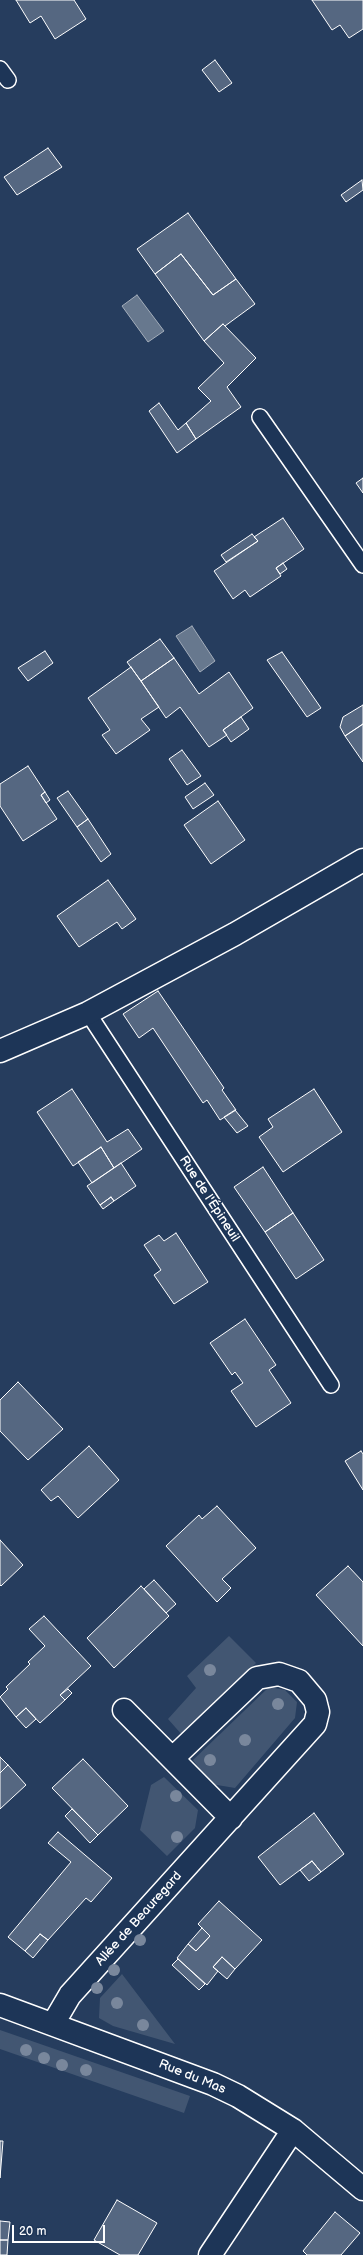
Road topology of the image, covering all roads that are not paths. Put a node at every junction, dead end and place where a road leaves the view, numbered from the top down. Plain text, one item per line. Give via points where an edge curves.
1 (260, 417) dead end
2 (363, 565) edge
3 (363, 860) edge
4 (88, 1013) junction
5 (0, 1051) edge
6 (331, 1385) dead end
7 (124, 1710) dead end
8 (173, 1758) junction
9 (231, 1818) junction
10 (0, 2005) edge
11 (53, 2024) junction
12 (293, 2130) junction
13 (363, 2189) edge
14 (210, 2255) edge

1 - 2 lane
3 - 4 street via 235,934
4 - 5 street
4 - 6 lane, Rue de l'Épineuil
7 - 8 street
8 - 9 street
8 - 9 street, Allée de Beauregard via 257,1678 279,1674 298,1681 315,1700 318,1712 315,1724
9 - 11 street, Allée de Beauregard via 70,1995
10 - 11 street, Rue du Mas
11 - 12 street, Rue du Mas via 213,2084
12 - 13 street, Rue du Mas
12 - 14 street

